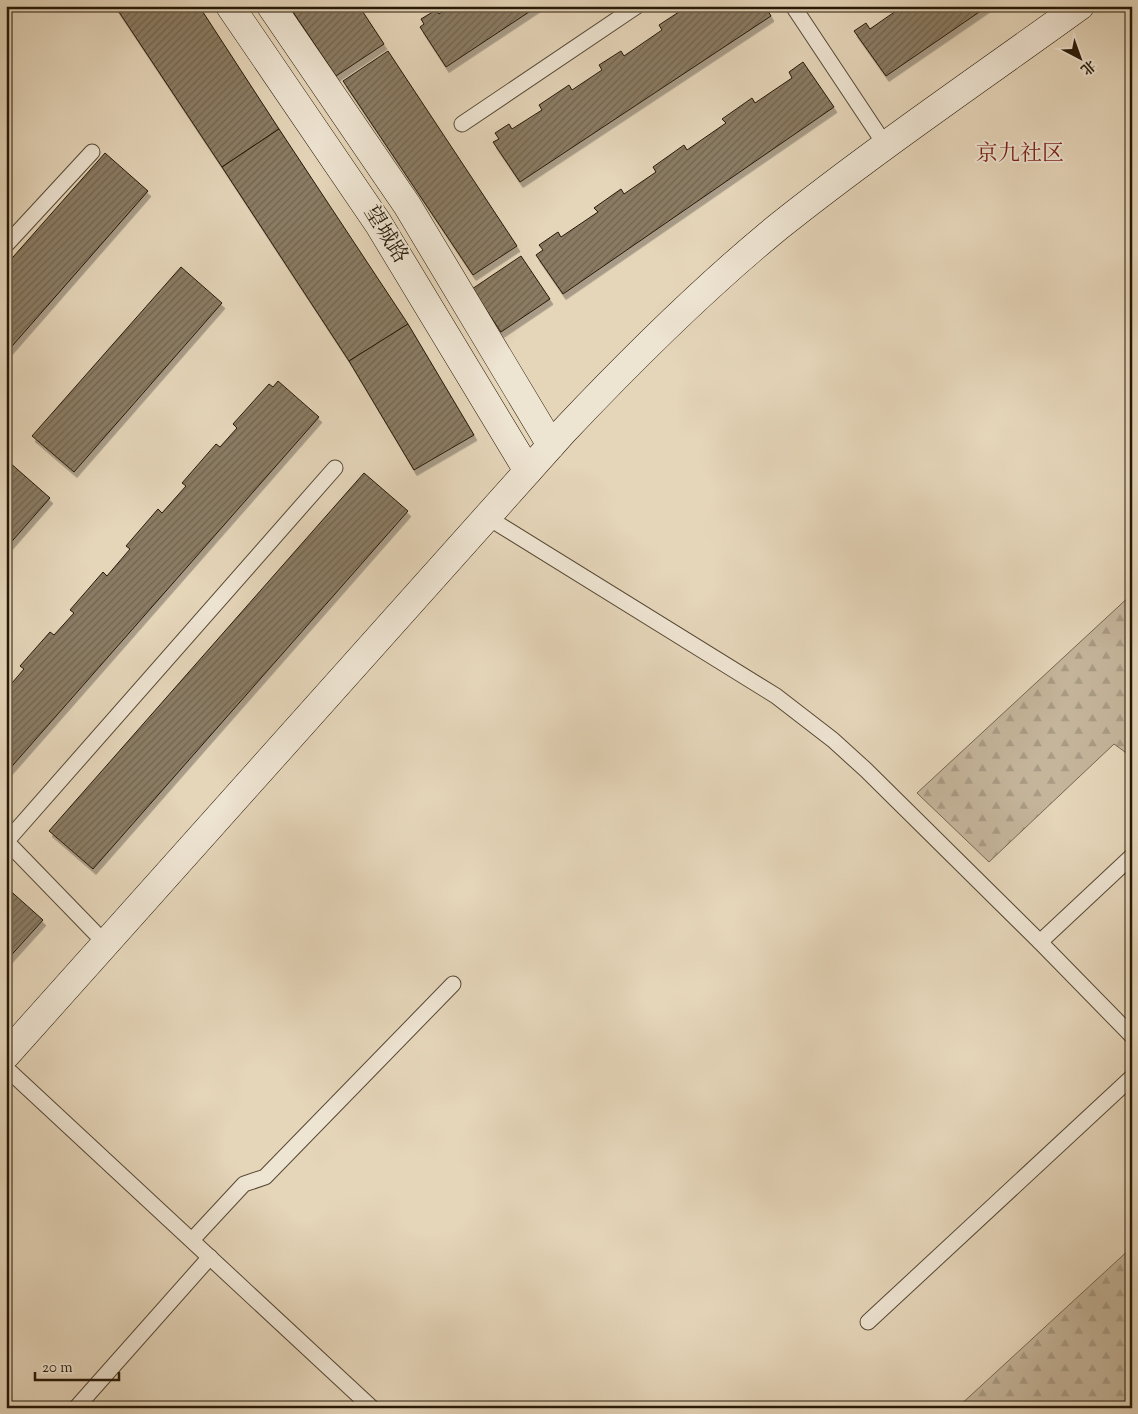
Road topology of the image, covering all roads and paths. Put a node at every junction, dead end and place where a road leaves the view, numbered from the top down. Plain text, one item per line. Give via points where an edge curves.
1 (230, 6) edge
2 (271, 6) edge
3 (637, 6) edge
4 (793, 6) edge
5 (1080, 6) edge
6 (462, 124) dead end
7 (886, 146) junction
8 (92, 152) dead end
9 (6, 246) edge
10 (551, 444) junction
11 (335, 468) dead end
12 (528, 471) junction
13 (487, 517) junction
14 (6, 841) edge
15 (1132, 856) edge
16 (1040, 942) junction
17 (106, 944) junction
18 (453, 984) dead end
19 (1132, 1036) edge
20 (6, 1055) edge
21 (6, 1068) edge
22 (1132, 1077) edge
23 (192, 1240) junction
24 (210, 1257) junction
25 (868, 1322) dead end
26 (76, 1408) edge
27 (372, 1408) edge

1 - 12 main road, 望城路 via 378,223
2 - 10 main road, 望城路 via 407,205
3 - 6 lane
4 - 7 lane
5 - 7 main road
7 - 10 main road via 792,216 725,272 628,364
8 - 9 lane
10 - 12 main road
11 - 14 lane
12 - 13 main road
13 - 16 lane via 805,717 866,770
13 - 17 main road
14 - 17 lane
15 - 16 lane
16 - 19 lane
17 - 20 main road
18 - 23 lane via 265,1177 244,1184
21 - 23 lane
22 - 25 lane
23 - 24 lane
24 - 26 lane
24 - 27 lane

